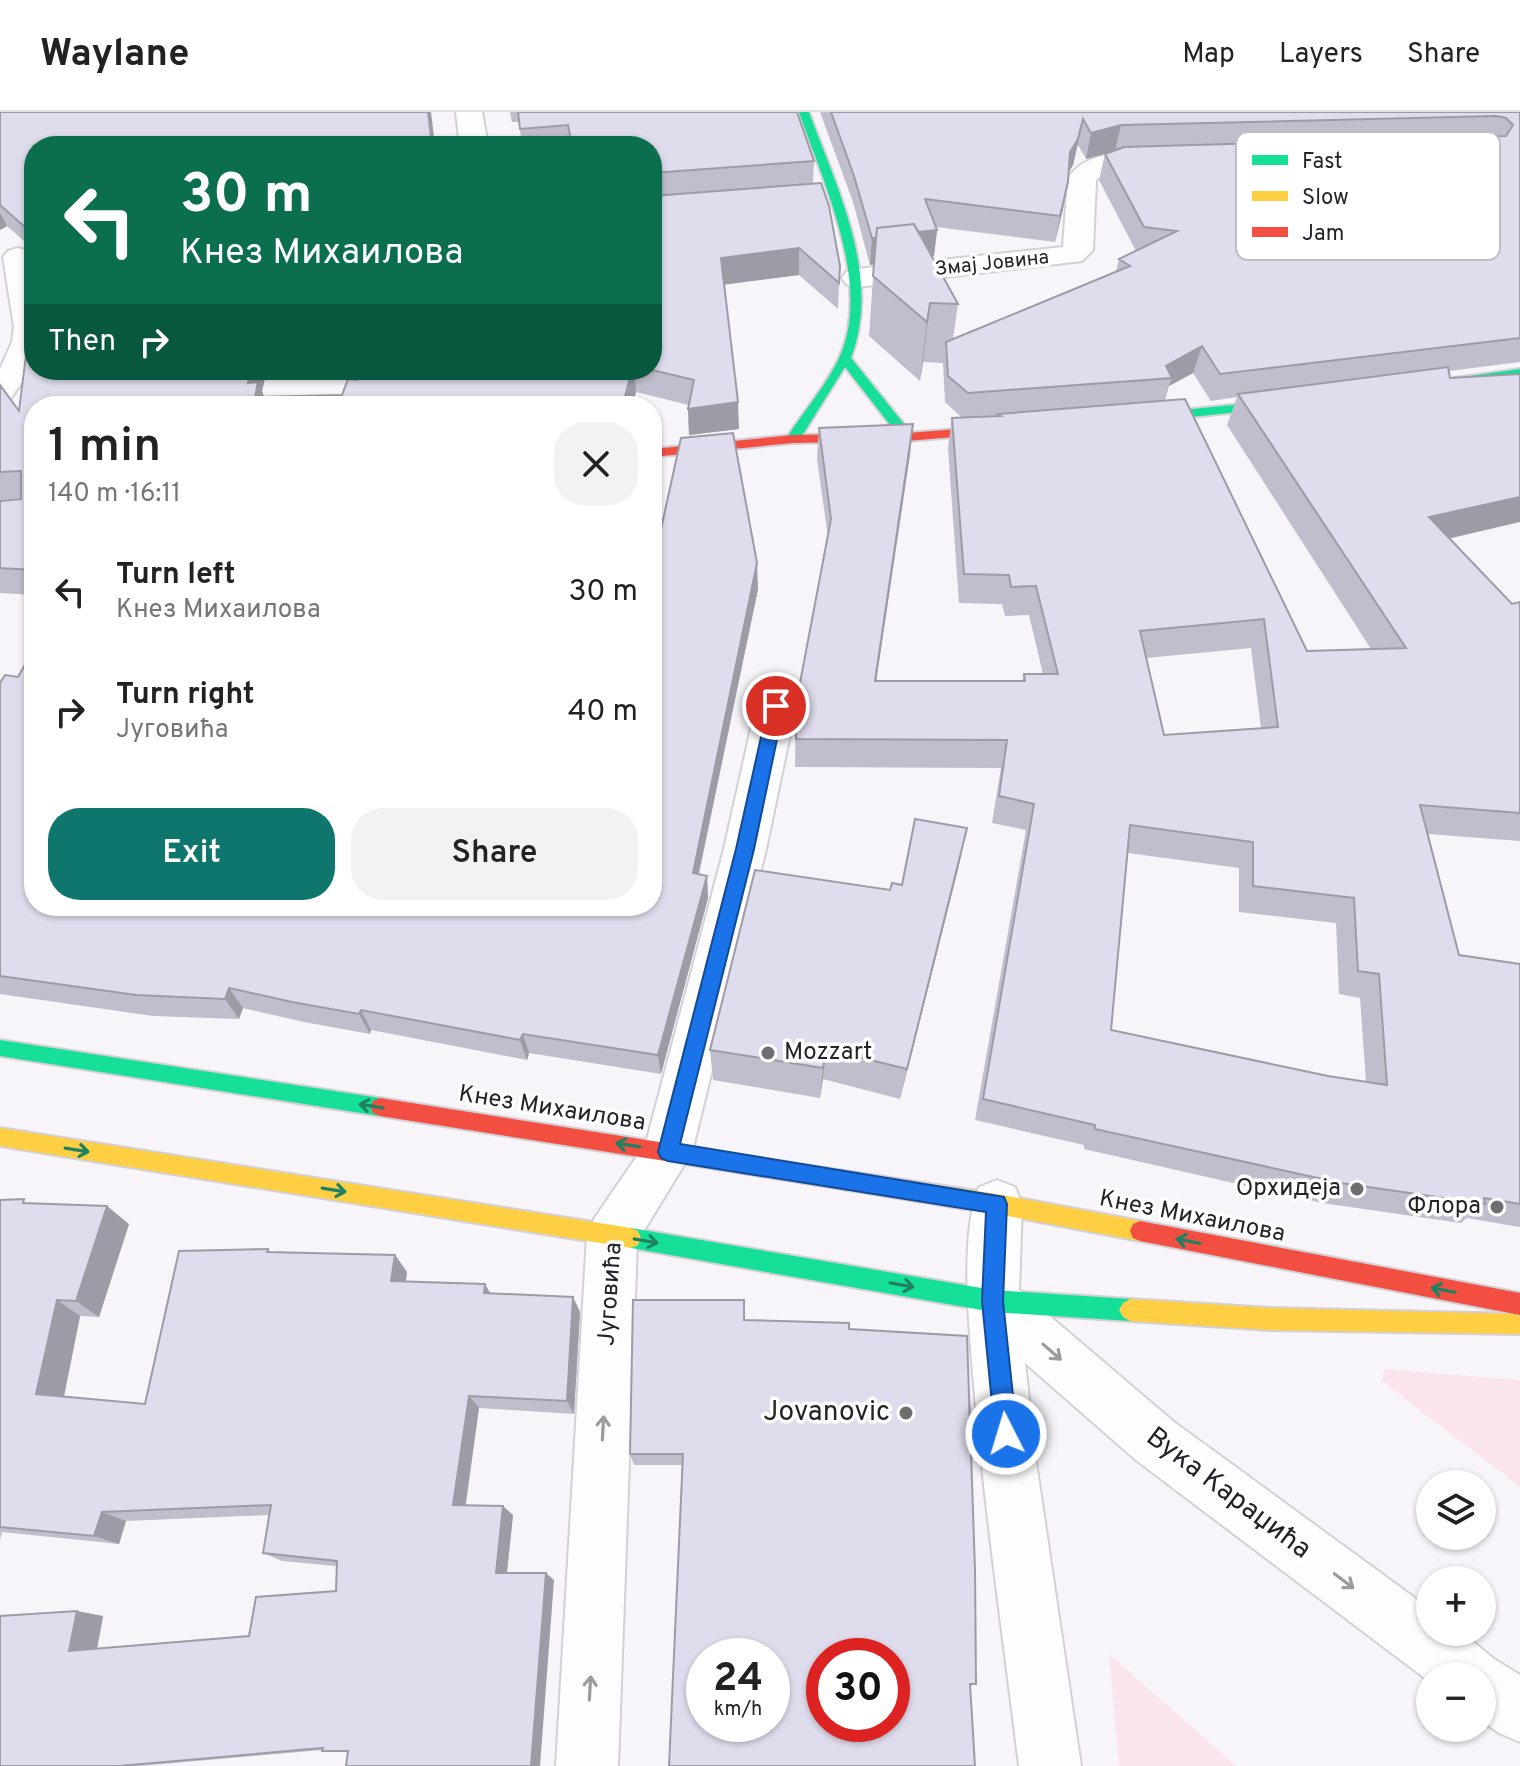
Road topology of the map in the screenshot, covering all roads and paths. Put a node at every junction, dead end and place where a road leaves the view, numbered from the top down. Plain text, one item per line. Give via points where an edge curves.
1 (469, 112) edge
2 (804, 112) edge
3 (473, 136) edge
4 (1192, 159) edge
5 (834, 198) junction
6 (804, 200) edge
7 (18, 257) dead end
8 (857, 278) junction
9 (24, 288) edge
10 (24, 349) edge
11 (845, 358) junction
12 (1520, 373) edge
13 (1433, 385) edge
14 (0, 391) edge
15 (1311, 401) edge
16 (1109, 421) edge
17 (1030, 427) edge
18 (907, 437) junction
19 (793, 439) junction
20 (662, 452) edge
21 (776, 706) dead end
22 (0, 1048) edge
23 (0, 1137) edge
24 (668, 1152) junction
25 (997, 1204) junction
26 (612, 1236) junction
27 (993, 1301) junction
28 (1520, 1304) edge
29 (1520, 1325) edge
30 (1452, 1662) edge
31 (1496, 1694) edge
32 (1520, 1712) edge
33 (587, 1766) edge
34 (1050, 1766) edge

1 - 3 street
2 - 5 street
4 - 8 street, Змај Јовина via 1115,162 1087,171 1082,178 1078,250 1072,255
5 - 6 street
5 - 8 street via 848,231
7 - 9 street
8 - 11 street via 854,327
10 - 14 street
11 - 18 street
11 - 19 street
12 - 13 street
15 - 16 street
17 - 18 street
18 - 19 street
19 - 20 street
21 - 24 street, Југовића
24 -> 22 street, Кнез Михаилова
23 -> 26 street
24 - 25 street, Кнез Михаилова
24 - 26 street, Југовића
25 - 27 street
28 -> 25 street, Кнез Михаилова
26 -> 27 street
33 -> 26 street, Југовића
27 - 29 street via 1270,1319
27 -> 30 street, Вука Караџића via 1155,1441
27 - 34 street via 1008,1462
31 - 32 street

